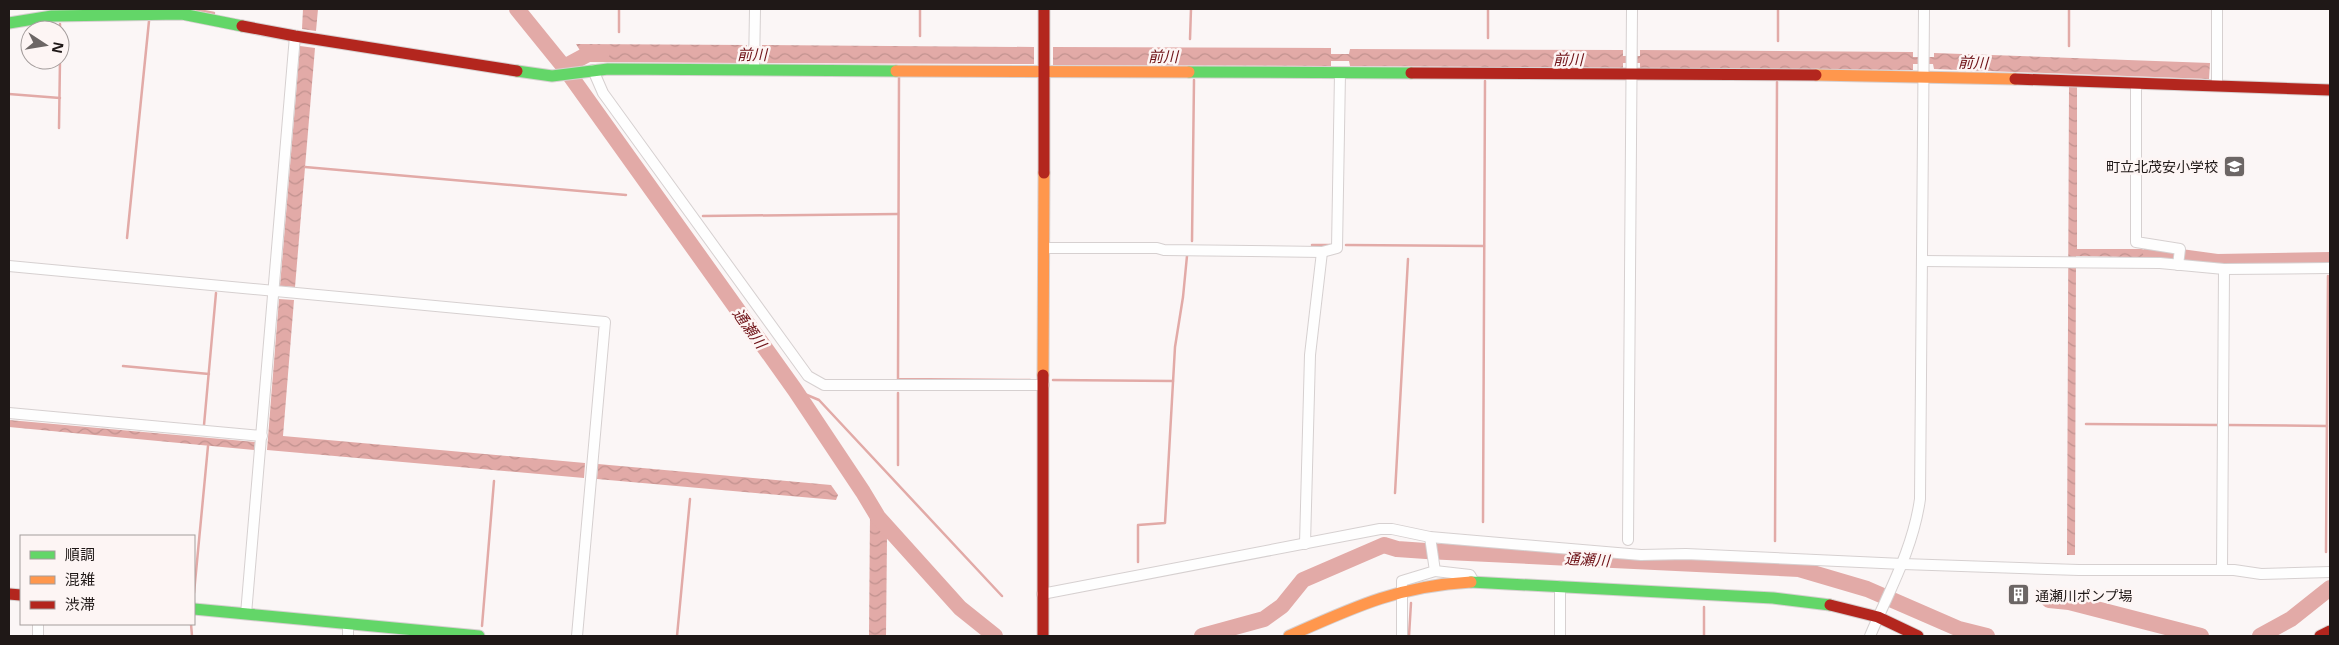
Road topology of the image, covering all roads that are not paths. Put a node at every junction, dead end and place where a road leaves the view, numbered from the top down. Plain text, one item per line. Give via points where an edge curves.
1 (755, 9) edge
2 (1044, 9) edge
3 (1632, 9) edge
4 (1924, 9) edge
5 (2217, 9) edge
6 (155, 11) edge
7 (9, 23) edge
8 (295, 36) junction
9 (1632, 64) junction
10 (754, 65) junction
11 (1923, 66) junction
12 (590, 71) junction
13 (1044, 72) junction
14 (1340, 73) junction
15 (2136, 84) junction
16 (2217, 86) junction
17 (2330, 90) edge
18 (1045, 248) junction
19 (1322, 252) junction
20 (2179, 260) junction
21 (1922, 261) junction
22 (9, 266) edge
23 (2330, 268) edge
24 (2224, 269) junction
25 (274, 292) junction
26 (1044, 385) junction
27 (9, 413) edge
28 (262, 436) junction
29 (1431, 539) junction
30 (1628, 540) dead end
31 (1305, 544) junction
32 (1902, 564) junction
33 (1435, 570) junction
34 (2222, 570) junction
35 (2330, 572) edge
36 (1474, 582) junction
37 (1560, 586) junction
38 (1401, 591) junction
39 (1042, 594) junction
40 (195, 610) edge
41 (1880, 613) junction
42 (246, 614) junction
43 (348, 624) junction
44 (2330, 631) edge
45 (348, 636) edge
46 (479, 636) edge
47 (576, 636) edge
48 (1043, 636) edge
49 (1289, 636) edge
50 (1402, 636) edge
51 (1560, 636) edge
52 (1870, 636) edge
53 (1918, 636) edge
54 (2320, 636) edge

1 - 10 street
2 - 13 street
3 - 9 street
4 - 11 street
5 - 16 street
6 - 7 street via 31,17
6 - 8 street
8 - 12 street via 552,76
8 - 25 street
9 - 11 street
9 - 14 street
9 - 30 street
10 - 12 street
10 - 13 street
11 - 15 street
11 - 21 street
12 - 26 street via 808,376 824,385
13 - 14 street
13 - 18 street
14 - 19 street via 1338,242 1337,248
15 - 16 street
15 - 20 street via 2136,242 2180,249
16 - 17 street
18 - 19 street
18 - 26 street
19 - 31 street via 1310,355
20 - 21 street
20 - 24 street
21 - 32 street via 1920,499
22 - 25 street
23 - 24 street
24 - 34 street
25 - 28 street
25 - 47 street via 605,322
26 - 39 street
27 - 28 street
28 - 42 street
29 - 31 street via 1400,530 1380,529
29 - 32 street via 1641,555 1686,554
29 - 33 street
31 - 39 street
32 - 34 street via 2079,570
32 - 41 street
33 - 36 street via 1470,575
33 - 38 street via 1402,581
34 - 35 street via 2260,574
36 - 37 street
36 - 38 street
37 - 41 street via 1803,601
37 - 51 street
38 - 49 street via 1364,603
38 - 50 street
39 - 48 street
40 - 42 street
41 - 52 street
41 - 53 street
42 - 43 street
43 - 45 street
43 - 46 street
44 - 54 street

